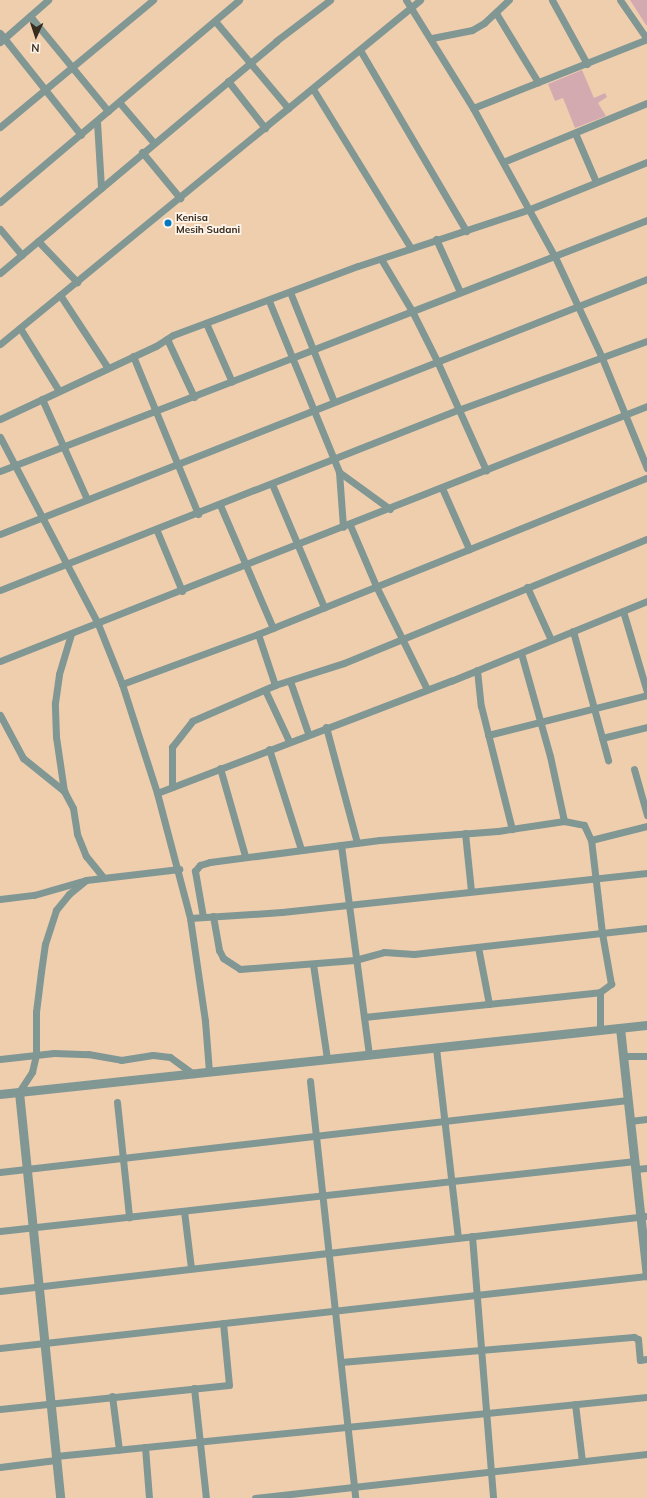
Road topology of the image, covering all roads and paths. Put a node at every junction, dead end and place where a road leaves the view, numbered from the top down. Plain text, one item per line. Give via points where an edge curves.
1 (153, 0) edge
2 (239, 0) edge
3 (330, 0) edge
4 (406, 0) edge
5 (420, 0) edge
6 (509, 0) edge
7 (552, 0) edge
8 (620, 0) edge
9 (45, 1) edge
10 (411, 8) junction
11 (496, 13) junction
12 (30, 16) junction
13 (215, 20) junction
14 (1, 38) edge
15 (432, 38) junction
16 (360, 50) junction
17 (250, 62) junction
18 (587, 64) junction
19 (73, 66) junction
20 (228, 81) junction
21 (538, 82) junction
22 (313, 88) junction
23 (44, 90) junction
24 (119, 102) junction
25 (647, 103) edge
26 (288, 108) junction
27 (473, 108) junction
28 (108, 111) junction
29 (97, 122) junction
30 (0, 128) edge
31 (265, 128) junction
32 (575, 133) junction
33 (81, 135) junction
34 (153, 142) junction
35 (142, 152) junction
36 (503, 162) junction
37 (647, 162) edge
38 (596, 182) junction
39 (101, 188) junction
40 (180, 198) junction
41 (0, 202) edge
42 (530, 209) junction
43 (647, 220) edge
44 (0, 229) edge
45 (466, 231) junction
46 (436, 239) junction
47 (38, 241) junction
48 (411, 248) junction
49 (22, 255) junction
50 (555, 257) junction
51 (381, 259) junction
52 (0, 273) edge
53 (647, 279) edge
54 (77, 282) junction
55 (290, 292) junction
56 (460, 292) junction
57 (60, 295) junction
58 (269, 301) junction
59 (577, 307) junction
60 (412, 311) junction
61 (206, 323) junction
62 (20, 328) junction
63 (167, 339) junction
64 (647, 341) edge
65 (0, 344) edge
66 (313, 350) junction
67 (133, 356) junction
68 (602, 358) junction
69 (292, 359) junction
70 (437, 361) junction
71 (108, 368) junction
72 (232, 382) junction
73 (59, 391) junction
74 (194, 397) junction
75 (42, 399) junction
76 (334, 402) junction
77 (647, 406) edge
78 (313, 409) junction
79 (458, 410) junction
80 (158, 411) junction
81 (624, 415) junction
82 (0, 419) edge
83 (0, 436) edge
84 (64, 447) junction
85 (333, 460) junction
86 (179, 463) junction
87 (16, 465) junction
88 (647, 468) edge
89 (486, 470) junction
90 (0, 471) edge
91 (338, 472) junction
92 (647, 478) edge
93 (272, 484) junction
94 (442, 488) junction
95 (87, 499) junction
96 (220, 505) junction
97 (390, 509) junction
98 (198, 514) junction
99 (44, 517) junction
100 (347, 526) junction
101 (157, 530) junction
102 (0, 534) edge
103 (647, 539) edge
104 (297, 546) junction
105 (469, 549) junction
106 (68, 564) junction
107 (246, 566) junction
108 (376, 586) junction
109 (527, 587) junction
110 (0, 590) edge
111 (182, 591) junction
112 (647, 601) edge
113 (324, 608) junction
114 (623, 611) junction
115 (98, 624) junction
116 (273, 628) junction
117 (572, 631) junction
118 (71, 634) junction
119 (258, 634) junction
120 (402, 638) junction
121 (551, 640) junction
122 (521, 653) junction
123 (0, 661) edge
124 (477, 670) junction
125 (290, 681) junction
126 (122, 684) junction
127 (275, 685) junction
128 (427, 689) junction
129 (265, 690) junction
130 (647, 692) edge
131 (647, 695) edge
132 (594, 708) junction
133 (0, 715) edge
134 (540, 722) junction
135 (3, 726) edge
136 (326, 726) junction
137 (647, 727) edge
138 (308, 733) junction
139 (488, 734) junction
140 (602, 738) junction
141 (289, 741) junction
142 (270, 749) junction
143 (608, 760) dead end
144 (220, 768) junction
145 (634, 769) dead end
146 (172, 787) junction
147 (64, 791) junction
148 (157, 792) junction
149 (647, 815) edge
150 (564, 821) junction
151 (647, 826) edge
152 (512, 829) junction
153 (465, 833) junction
154 (591, 840) junction
155 (357, 842) junction
156 (341, 845) junction
157 (301, 849) junction
158 (245, 856) junction
159 (179, 869) junction
160 (647, 873) edge
161 (104, 878) junction
162 (595, 878) junction
163 (86, 880) junction
164 (471, 891) junction
165 (0, 900) edge
166 (347, 905) junction
167 (213, 916) junction
168 (203, 917) junction
169 (190, 918) junction
170 (647, 928) edge
171 (602, 933) junction
172 (478, 947) junction
173 (355, 960) junction
174 (313, 964) junction
175 (600, 992) junction
176 (489, 1004) junction
177 (364, 1017) junction
178 (647, 1025) edge
179 (620, 1028) junction
180 (600, 1030) junction
181 (436, 1048) junction
182 (36, 1055) junction
183 (369, 1055) junction
184 (623, 1056) junction
185 (647, 1056) edge
186 (0, 1059) edge
187 (327, 1059) junction
188 (209, 1072) junction
189 (193, 1074) junction
190 (310, 1080) dead end
191 (19, 1092) junction
192 (0, 1094) edge
193 (628, 1100) junction
194 (117, 1102) dead end
195 (647, 1119) edge
196 (445, 1121) junction
197 (630, 1121) junction
198 (317, 1136) junction
199 (123, 1158) junction
200 (635, 1165) junction
201 (647, 1168) edge
202 (27, 1169) junction
203 (0, 1172) edge
204 (452, 1181) junction
205 (324, 1195) junction
206 (184, 1210) junction
207 (644, 1216) edge
208 (129, 1217) junction
209 (33, 1227) junction
210 (0, 1231) edge
211 (472, 1236) junction
212 (458, 1238) junction
213 (329, 1252) junction
214 (191, 1268) junction
215 (647, 1271) edge
216 (39, 1286) junction
217 (0, 1291) edge
218 (477, 1295) junction
219 (335, 1310) junction
220 (223, 1323) junction
221 (45, 1343) junction
222 (0, 1348) edge
223 (481, 1350) junction
224 (647, 1359) edge
225 (341, 1362) junction
226 (194, 1388) junction
227 (112, 1396) junction
228 (647, 1397) edge
229 (51, 1403) junction
230 (575, 1404) junction
231 (0, 1409) edge
232 (486, 1413) junction
233 (347, 1427) junction
234 (199, 1442) junction
235 (145, 1447) junction
236 (118, 1450) junction
237 (647, 1454) edge
238 (56, 1458) junction
239 (582, 1461) junction
240 (0, 1467) edge
241 (491, 1472) junction
242 (354, 1487) junction
243 (60, 1498) edge
244 (149, 1498) edge
245 (206, 1498) edge
246 (255, 1498) edge
247 (355, 1498) edge
248 (493, 1498) edge

1 - 19 street
2 - 13 street
3 - 17 street
4 - 10 street
5 - 10 street
6 - 11 street
7 - 18 street
8 - 18 street via 647,39
9 - 12 street
10 - 15 street
10 - 16 street
11 - 15 street via 472,30
11 - 21 street
12 - 14 street
12 - 19 street
13 - 17 street
13 - 24 street
14 - 23 street
15 - 27 street
16 - 22 street
16 - 45 street
17 - 20 street
17 - 26 street
18 - 21 street
19 - 23 street
19 - 28 street
20 - 31 street
20 - 34 street
21 - 27 street
22 - 26 street
22 - 48 street
23 - 30 street
23 - 33 street
24 - 28 street
24 - 34 street
25 - 32 street
26 - 31 street
27 - 36 street
28 - 29 street
29 - 33 street
29 - 39 street
31 - 40 street
32 - 36 street
32 - 38 street
33 - 41 street
34 - 35 street
35 - 39 street
35 - 40 street
36 - 42 street
37 - 38 street
38 - 42 street
39 - 47 street
40 - 54 street
42 - 45 street
42 - 50 street
43 - 50 street
44 - 49 street
45 - 46 street
46 - 48 street
46 - 56 street
47 - 49 street
47 - 54 street
48 - 51 street
49 - 52 street
50 - 56 street
50 - 59 street
51 - 55 street
51 - 60 street
53 - 59 street
54 - 57 street
55 - 58 street
55 - 66 street
56 - 60 street
57 - 62 street
57 - 71 street
58 - 61 street
58 - 69 street
59 - 68 street
59 - 70 street
60 - 66 street
60 - 70 street
61 - 63 street
61 - 72 street
62 - 65 street
62 - 73 street
63 - 67 street
63 - 74 street
64 - 68 street
66 - 69 street
66 - 76 street
67 - 71 street
67 - 80 street
68 - 79 street
68 - 81 street
69 - 72 street
69 - 78 street
70 - 76 street
70 - 79 street
71 - 73 street
72 - 74 street
73 - 75 street
74 - 80 street
75 - 82 street
75 - 84 street
76 - 78 street
77 - 81 street
78 - 85 street
78 - 86 street
79 - 85 street
79 - 89 street
80 - 84 street
80 - 86 street
81 - 88 street
81 - 89 street
83 - 87 street
84 - 87 street
84 - 95 street
85 - 91 street
85 - 93 street
86 - 95 street
86 - 98 street
87 - 90 street
87 - 99 street
89 - 94 street
91 - 97 street
91 - 100 street
92 - 105 street
93 - 96 street
93 - 104 street
94 - 97 street
94 - 105 street
95 - 99 street
96 - 98 street
96 - 107 street
97 - 100 street
98 - 101 street
99 - 102 street
99 - 106 street
100 - 104 street
100 - 108 street
101 - 106 street
101 - 111 street
103 - 109 street
104 - 107 street
104 - 113 street
105 - 108 street
106 - 110 street
106 - 115 street
107 - 111 street
107 - 116 street
108 - 113 street
108 - 120 street
109 - 120 street
109 - 121 street
111 - 115 street
112 - 114 street
113 - 116 street
114 - 117 street
114 - 130 street
115 - 118 street
115 - 126 street
116 - 119 street
117 - 121 street
117 - 132 street
118 - 123 street
118 - 147 street via 59,674 55,703 56,737
119 - 126 street
119 - 127 street
120 - 125 street
120 - 128 street
121 - 122 street
122 - 124 street
122 - 134 street
124 - 128 street
124 - 139 street
125 - 127 street
125 - 138 street
126 - 148 street
127 - 129 street
128 - 136 street
129 - 141 street
129 - 146 street via 192,721 185,728 172,747
131 - 132 street
132 - 134 street
132 - 140 street
133 - 135 street
134 - 139 street
134 - 150 street
135 - 147 street via 24,758
136 - 138 street
136 - 155 street
137 - 140 street
138 - 141 street
139 - 152 street
140 - 143 street
141 - 142 street
142 - 144 street
142 - 157 street
144 - 146 street
144 - 158 street
145 - 149 street
146 - 148 street
147 - 161 street via 72,808 77,834 86,856
148 - 159 street
150 - 152 street
150 - 154 street via 584,825
151 - 154 street
152 - 153 street
153 - 155 street
153 - 164 street
154 - 162 street
155 - 156 street
156 - 157 street
156 - 166 street
157 - 158 street
158 - 168 street via 210,862 196,869
159 - 161 street
159 - 169 street
160 - 162 street
161 - 163 street
162 - 164 street
162 - 171 street
163 - 165 street via 34,895
163 - 182 street via 69,894 56,910 45,944 36,1012
164 - 166 street
166 - 167 street
166 - 173 street
167 - 168 street
167 - 174 street via 219,950 223,958 236,968
168 - 169 street
169 - 188 street via 205,1021
170 - 171 street
171 - 172 street
171 - 175 street via 611,984
172 - 173 street via 414,954 384,952
172 - 176 street
173 - 174 street
173 - 177 street
174 - 187 street
175 - 176 street
175 - 180 street
176 - 177 street
177 - 183 street
178 - 179 street
179 - 180 street
179 - 184 street
180 - 181 street
181 - 183 street
181 - 196 street
182 - 186 street
182 - 189 street via 88,1054 121,1060 153,1055 170,1057
182 - 191 street via 32,1072
183 - 187 street
184 - 185 street
184 - 193 street
187 - 188 street
188 - 189 street
189 - 191 street
190 - 198 street
191 - 192 street
191 - 202 street
193 - 196 street
193 - 197 street
194 - 199 street
195 - 197 street
196 - 198 street
196 - 204 street
197 - 200 street
198 - 199 street
198 - 205 street
199 - 202 street
199 - 208 street
200 - 201 street
200 - 204 street
200 - 207 street
202 - 203 street
202 - 209 street
204 - 205 street
204 - 212 street
205 - 206 street
205 - 213 street
206 - 208 street
206 - 214 street
207 - 211 street
207 - 215 street
208 - 209 street
209 - 210 street
209 - 216 street
211 - 212 street
211 - 218 street
212 - 213 street
213 - 214 street
213 - 219 street
214 - 216 street
215 - 218 street
216 - 217 street
216 - 221 street
218 - 219 street
218 - 223 street
219 - 220 street
219 - 225 street
220 - 221 street
220 - 226 street via 229,1385
221 - 222 street
221 - 229 street
223 - 224 street via 634,1337 638,1339 640,1360
223 - 225 street
223 - 232 street
225 - 233 street
226 - 227 street
226 - 234 street
227 - 229 street
227 - 236 street
228 - 230 street
229 - 231 street
229 - 238 street
230 - 232 street
230 - 239 street
232 - 233 street
232 - 241 street
233 - 234 street
233 - 242 street
234 - 235 street
234 - 245 street
235 - 236 street
235 - 244 street
236 - 238 street
237 - 239 street
238 - 240 street
238 - 243 street
239 - 241 street
241 - 242 street
241 - 248 street
242 - 246 street
242 - 247 street

